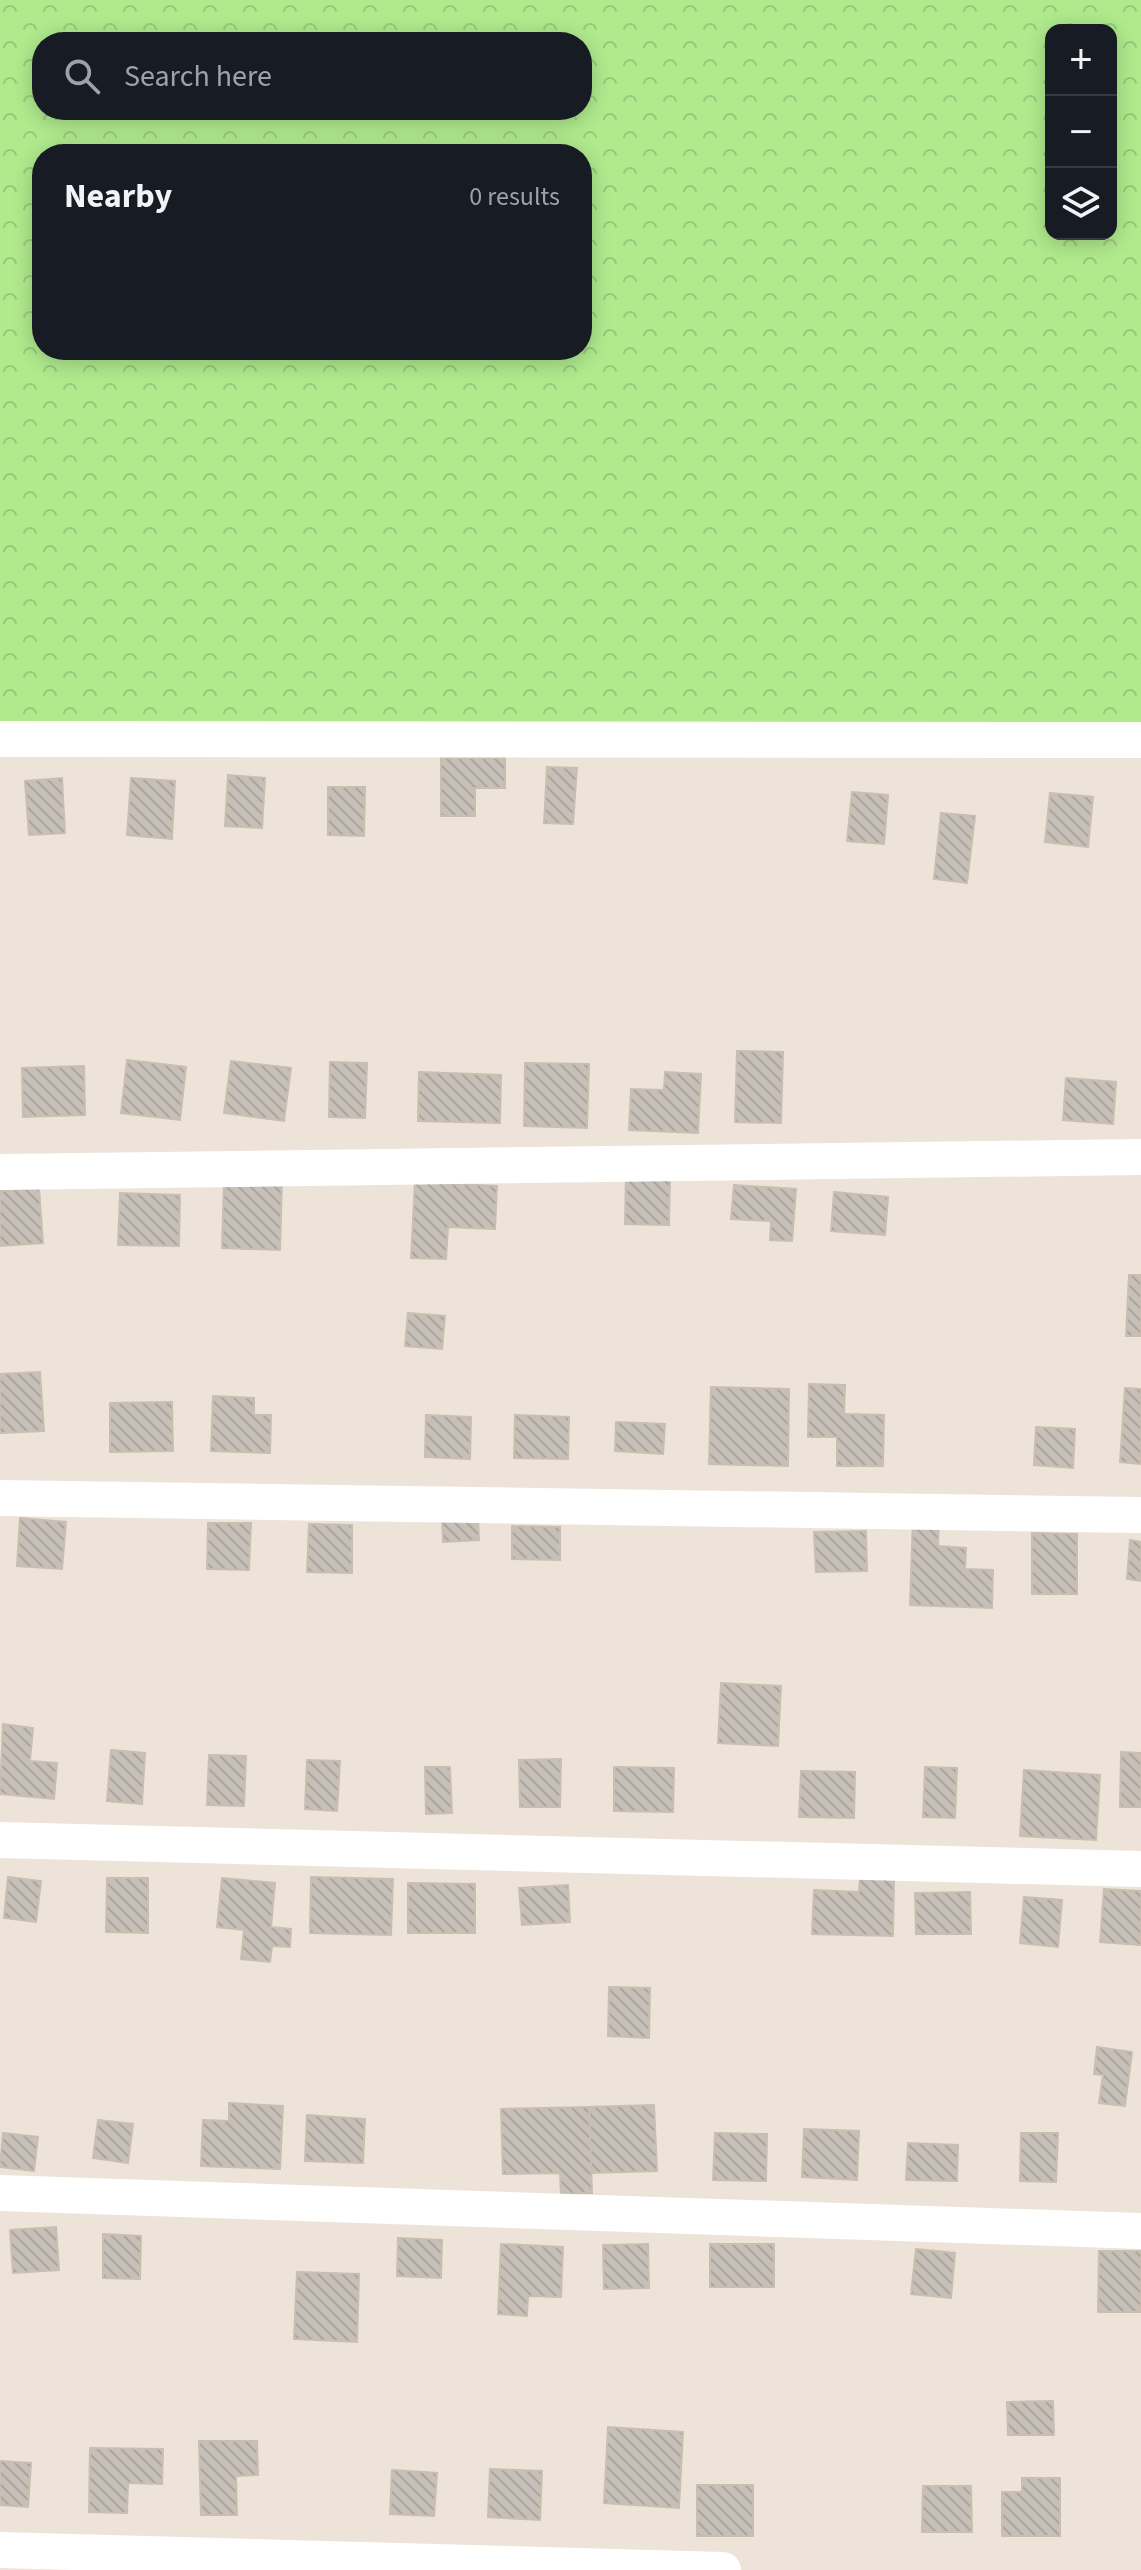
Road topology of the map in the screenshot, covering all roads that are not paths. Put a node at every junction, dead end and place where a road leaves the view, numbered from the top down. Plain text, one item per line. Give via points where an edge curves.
1 (0, 739) edge
2 (1141, 740) edge
3 (1141, 1157) edge
4 (0, 1172) edge
5 (0, 1498) edge
6 (1141, 1515) edge
7 (0, 1840) edge
8 (1141, 1869) edge
9 (0, 2193) edge
10 (1141, 2231) edge
11 (0, 2550) edge
12 (723, 2570) edge

1 - 2 street
3 - 4 street
5 - 6 street
7 - 8 street
9 - 10 street
11 - 12 street

